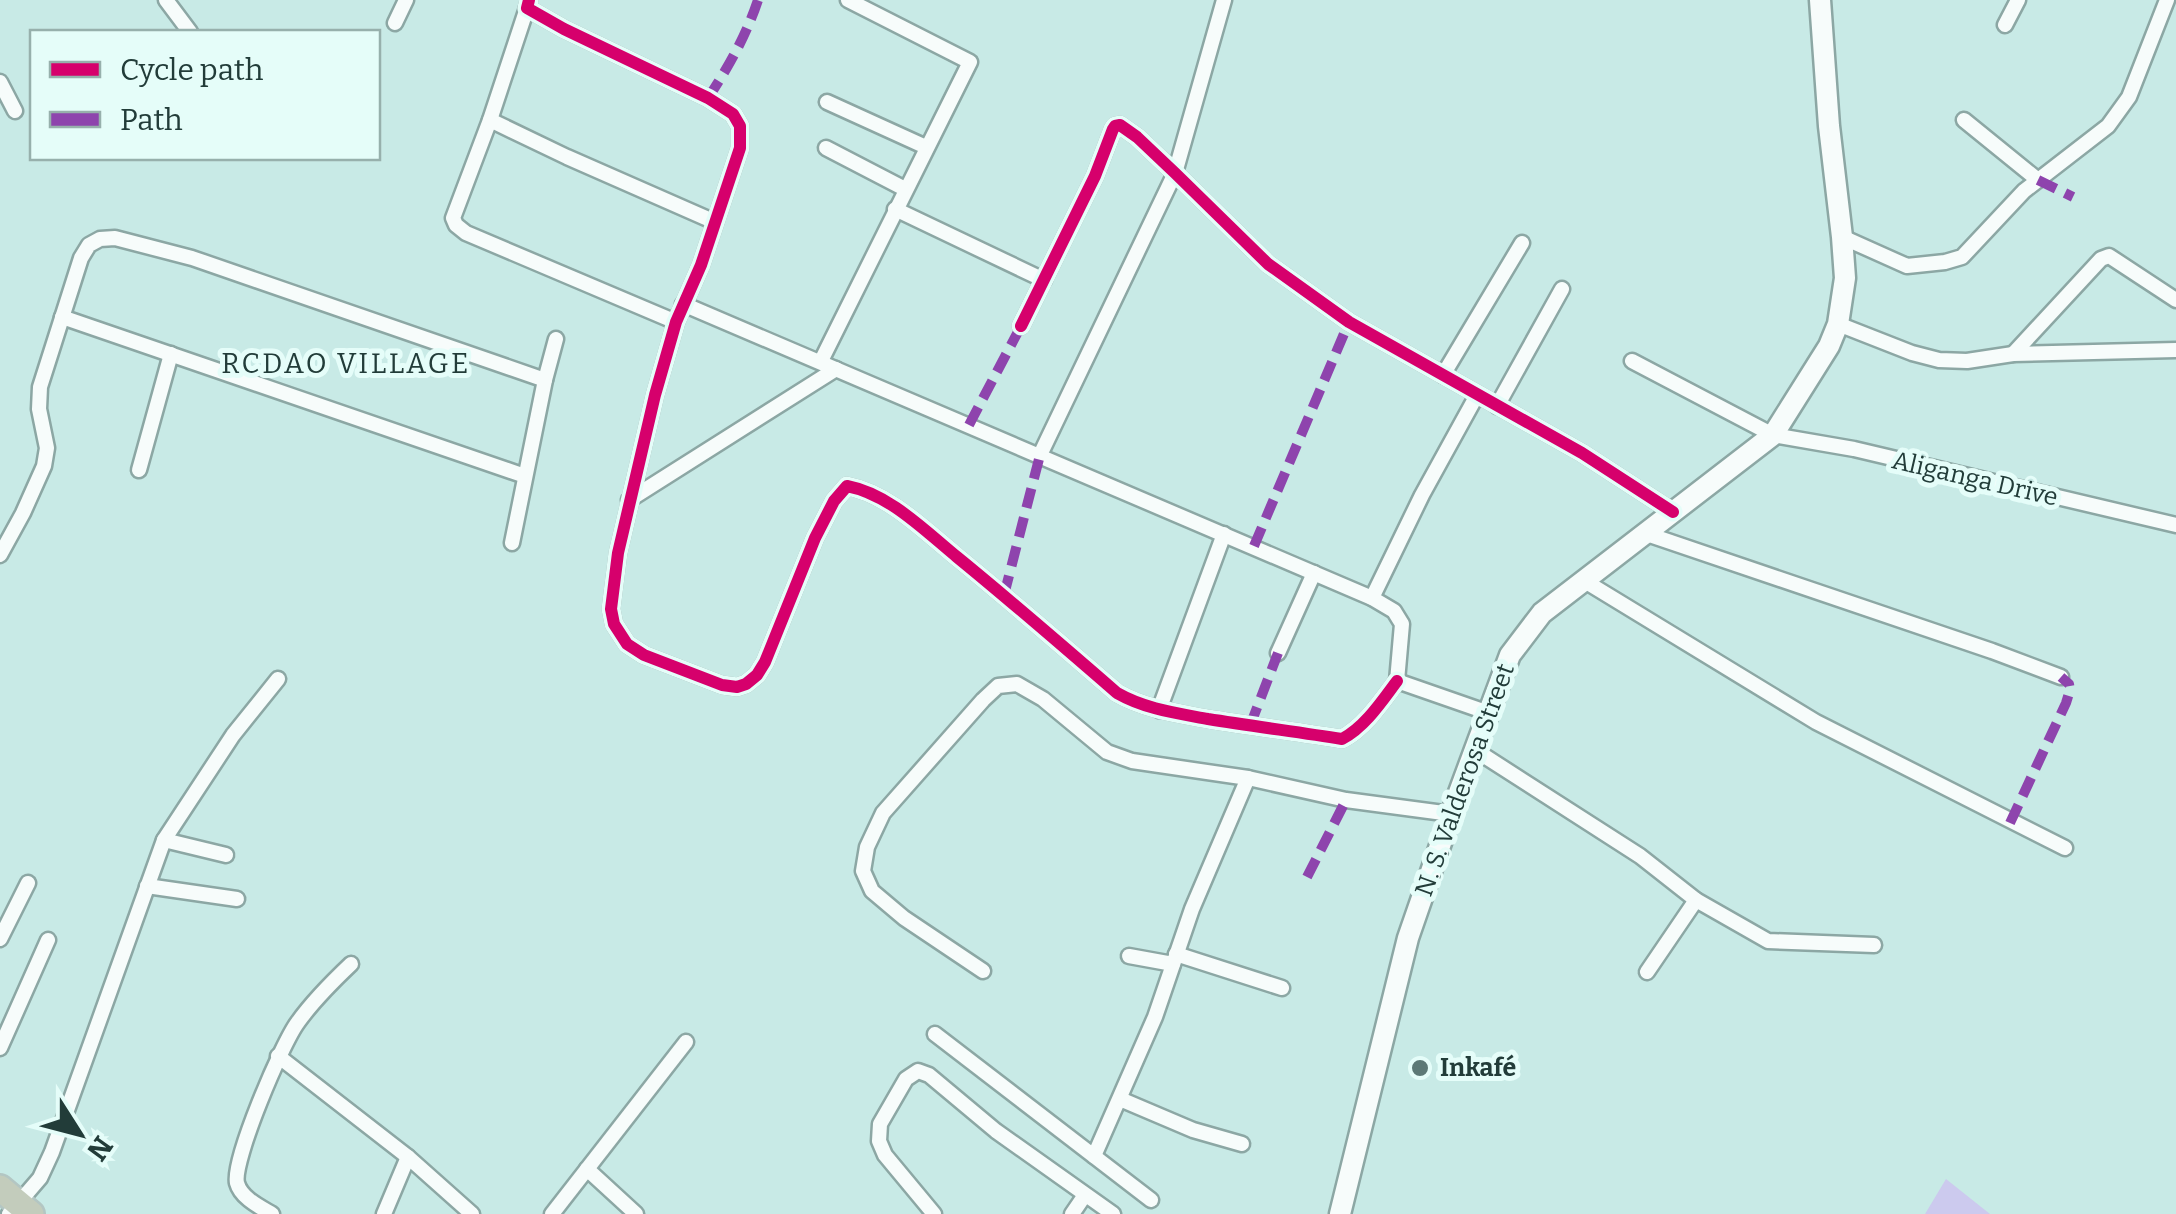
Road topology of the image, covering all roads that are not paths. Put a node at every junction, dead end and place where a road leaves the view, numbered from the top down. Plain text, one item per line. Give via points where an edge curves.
1 (166, 0) edge
2 (406, 0) edge
3 (848, 0) edge
4 (1224, 0) edge
5 (1820, 0) edge
6 (2018, 0) edge
7 (2167, 0) edge
8 (528, 4) edge
9 (396, 23) dead end
10 (2005, 26) dead end
11 (188, 30) edge
12 (0, 82) edge
13 (827, 102) dead end
14 (15, 110) dead end
15 (490, 120) junction
16 (1964, 120) dead end
17 (926, 147) junction
18 (826, 148) dead end
19 (1176, 173) junction
20 (2038, 180) junction
21 (905, 189) junction
22 (895, 209) junction
23 (716, 222) junction
24 (1842, 237) junction
25 (1522, 243) dead end
26 (1044, 280) junction
27 (1562, 289) dead end
28 (2176, 300) edge
29 (682, 304) junction
30 (62, 317) junction
31 (676, 322) junction
32 (1838, 324) junction
33 (1021, 326) dead end
34 (556, 339) dead end
35 (2176, 350) edge
36 (171, 354) junction
37 (2012, 354) junction
38 (1632, 361) dead end
39 (820, 362) junction
40 (836, 369) junction
41 (1442, 375) junction
42 (545, 380) junction
43 (1478, 395) junction
44 (1497, 406) junction
45 (1774, 434) junction
46 (1040, 455) junction
47 (139, 470) dead end
48 (526, 476) junction
49 (629, 500) junction
50 (1673, 512) junction
51 (2176, 526) edge
52 (1224, 534) junction
53 (1647, 534) junction
54 (512, 543) dead end
55 (0, 555) edge
56 (1314, 573) junction
57 (1583, 580) junction
58 (1372, 598) junction
59 (1278, 653) dead end
60 (2061, 678) dead end
61 (278, 680) dead end
62 (1397, 681) junction
63 (1158, 710) junction
64 (1489, 713) junction
65 (1475, 750) junction
66 (1248, 778) junction
67 (1451, 814) junction
68 (164, 840) junction
69 (2065, 848) dead end
70 (226, 855) dead end
71 (28, 883) dead end
72 (147, 886) junction
73 (237, 899) dead end
74 (1696, 900) junction
75 (0, 939) edge
76 (48, 940) dead end
77 (1874, 945) dead end
78 (1129, 956) dead end
79 (1175, 959) junction
80 (351, 964) dead end
81 (983, 970) dead end
82 (1647, 972) dead end
83 (1282, 988) dead end
84 (935, 1034) dead end
85 (686, 1042) dead end
86 (0, 1048) edge
87 (278, 1056) junction
88 (1120, 1099) junction
89 (1242, 1144) dead end
90 (1094, 1156) junction
91 (408, 1158) junction
92 (587, 1169) junction
93 (1085, 1195) junction
94 (1150, 1200) dead end
95 (15, 1205) edge
96 (272, 1214) edge
97 (384, 1214) edge
98 (472, 1214) edge
99 (552, 1214) edge
100 (636, 1214) edge
101 (934, 1214) edge
102 (1072, 1214) edge
103 (1113, 1214) edge
104 (1340, 1214) edge

1 - 11 street
2 - 9 street
3 - 17 street via 970,62
4 - 19 street
5 - 24 main road, N. S. Valderosa Street
6 - 10 street
7 - 20 street via 2121,111
8 - 15 street
8 - 23 street via 733,114 740,148
12 - 14 street
13 - 17 street
15 - 23 street
15 - 31 street via 456,224
16 - 20 street
17 - 21 street
18 - 21 street
19 - 26 street via 1137,137 1114,126
19 - 41 street via 1268,264 1349,322
19 - 46 street
20 - 24 street via 1962,257 1945,262 1907,266
21 - 22 street
22 - 26 street
22 - 39 street
23 - 29 street
24 - 32 main road, N. S. Valderosa Street
25 - 41 street
26 - 33 street
27 - 44 street
28 - 37 street via 2108,256
29 - 31 street
29 - 39 street
30 - 36 street
30 - 42 street via 89,245 116,238
30 - 55 street via 40,387 44,466
31 - 49 street
32 - 37 street via 1940,360
32 - 45 main road, N. S. Valderosa Street
34 - 42 street
35 - 37 street
36 - 47 street
36 - 48 street
38 - 45 street, Aliganga Drive
39 - 40 street
40 - 46 street
40 - 49 street
41 - 43 street
42 - 48 street
43 - 44 street
43 - 58 street
44 - 50 street
45 - 50 main road, N. S. Valderosa Street
45 - 51 street, Aliganga Drive
46 - 52 street
48 - 54 street
49 - 63 street via 611,608 627,644 644,655 722,685 746,684 765,662 815,538 847,486 864,489 911,519 1116,693
50 - 53 main road, N. S. Valderosa Street
52 - 56 street
52 - 63 street
53 - 57 main road, N. S. Valderosa Street
53 - 60 street
56 - 58 street
56 - 59 street
57 - 64 main road, N. S. Valderosa Street via 1542,613 1510,655
57 - 69 street via 1816,722
58 - 62 street via 1402,624
61 - 68 street
62 - 63 street via 1342,738
62 - 64 street
64 - 65 main road, N. S. Valderosa Street
65 - 67 main road, N. S. Valderosa Street
65 - 74 street
66 - 67 street
66 - 79 street
66 - 81 street via 1117,756 1044,699 1017,684 998,686 883,813 863,871 872,891 904,918
67 - 104 main road, N. S. Valderosa Street via 1408,938
68 - 70 street
68 - 72 street
71 - 75 street
72 - 73 street
72 - 95 street via 52,1152 40,1178
74 - 77 street via 1768,941
74 - 82 street
76 - 86 street
78 - 79 street
79 - 83 street
79 - 88 street
80 - 87 street via 295,1025
84 - 90 street
85 - 92 street
87 - 91 street
87 - 96 street via 236,1182
88 - 89 street
88 - 90 street
90 - 94 street
91 - 97 street
91 - 98 street
92 - 99 street
92 - 100 street
93 - 101 street via 918,1070 880,1124 879,1142
93 - 102 street
93 - 103 street

